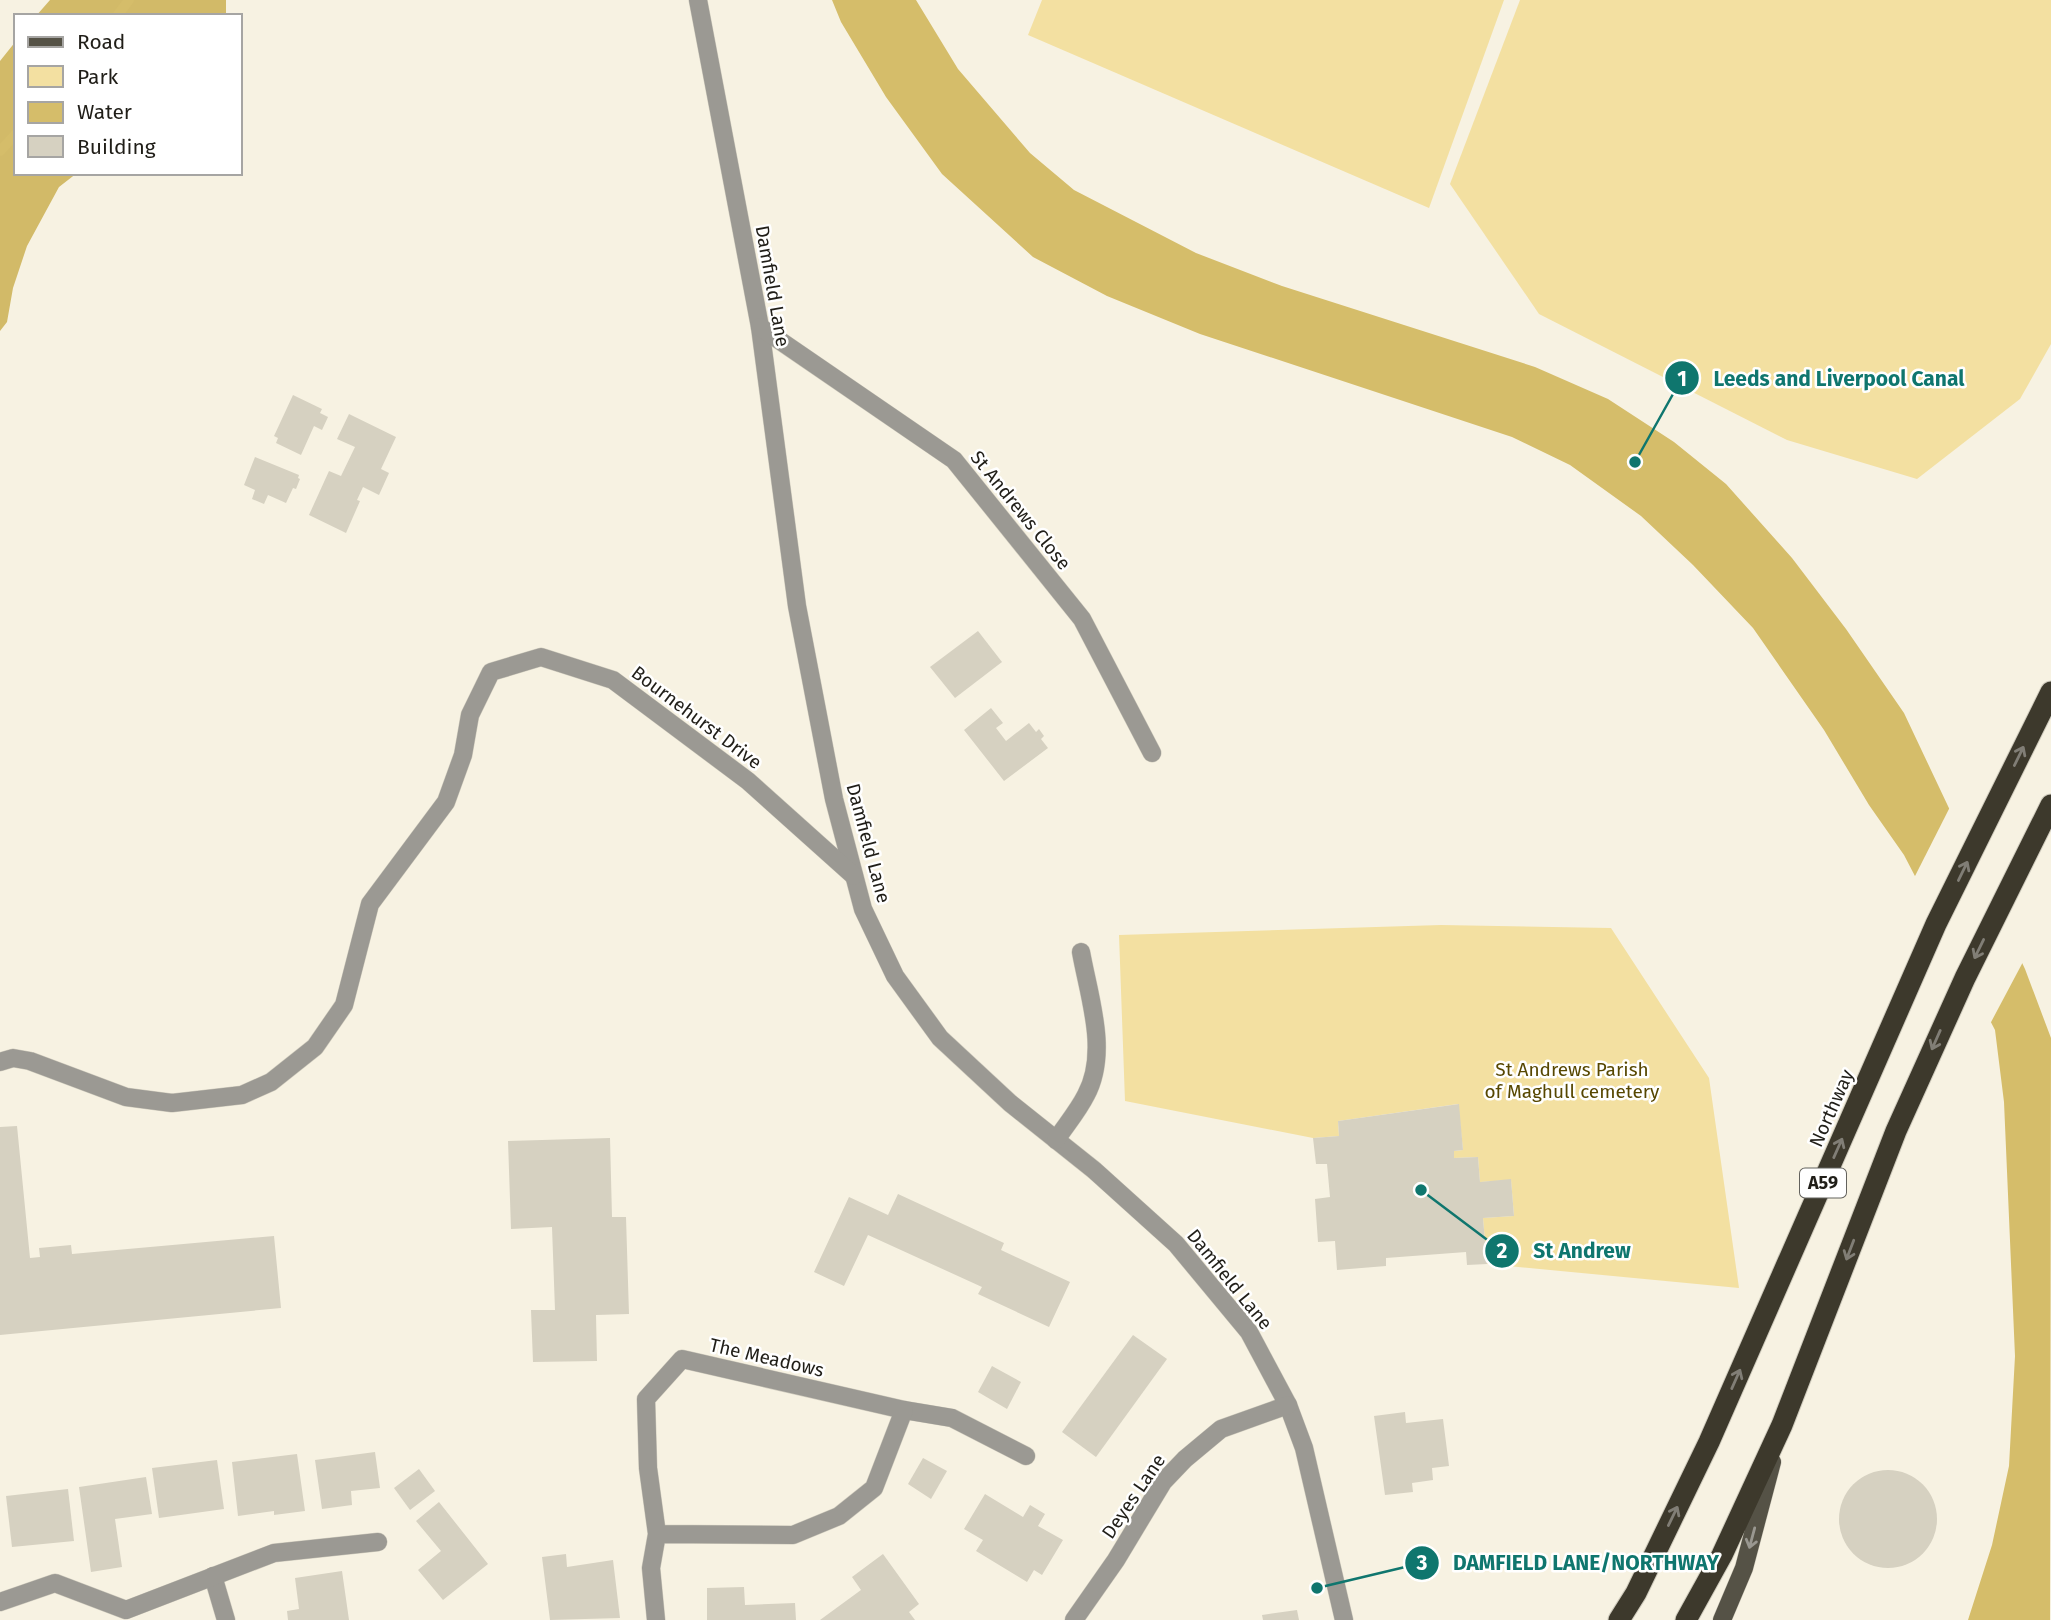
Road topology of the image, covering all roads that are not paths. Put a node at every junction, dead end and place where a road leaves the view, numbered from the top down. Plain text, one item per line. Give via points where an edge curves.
1 (698, 0) edge
2 (760, 327) junction
3 (2051, 692) edge
4 (1152, 753) dead end
5 (2051, 805) edge
6 (854, 876) junction
7 (1081, 952) dead end
8 (0, 1062) edge
9 (1056, 1140) junction
10 (1288, 1405) junction
11 (904, 1410) junction
12 (1782, 1425) junction
13 (1026, 1456) dead end
14 (657, 1534) junction
15 (378, 1542) dead end
16 (213, 1576) junction
17 (0, 1602) edge
18 (226, 1620) edge
19 (656, 1620) edge
20 (1074, 1620) edge
21 (1344, 1620) edge
22 (1619, 1620) edge
23 (1686, 1620) edge
24 (1722, 1620) edge

1 - 2 street, Damfield Lane
2 - 4 street, St Andrews Close via 954,460 1082,619
2 - 6 street, Damfield Lane via 797,606 834,799
22 -> 3 highway, Northway / A59 via 1636,1594 1709,1441 1936,925
5 -> 12 highway, A59 via 1895,1131
6 - 8 street, Bournehurst Drive via 748,781 613,680 541,657 491,672 470,715 463,755 446,802 369,904 344,1005 315,1046 271,1082 242,1095 172,1103 126,1097 30,1061 13,1058
6 - 9 street, Damfield Lane via 863,909 895,976 940,1038
7 - 9 street via 1097,1039 1096,1068 1087,1094
9 - 10 street, Damfield Lane via 1176,1244 1249,1332
10 - 20 street, Deyes Lane via 1221,1429 1185,1459 1164,1482
10 - 21 street, Damfield Lane via 1304,1448
11 - 13 street, The Meadows via 952,1418
11 - 14 street via 874,1488 839,1516 793,1535
11 - 14 street, The Meadows via 682,1359 646,1399 648,1468
12 - 23 highway, A59 via 1722,1555
12 -> 24 main road via 1744,1568
14 - 19 street, The Meadows via 651,1568
15 - 16 street via 274,1553
16 - 17 street via 126,1611 55,1583
16 - 18 street

